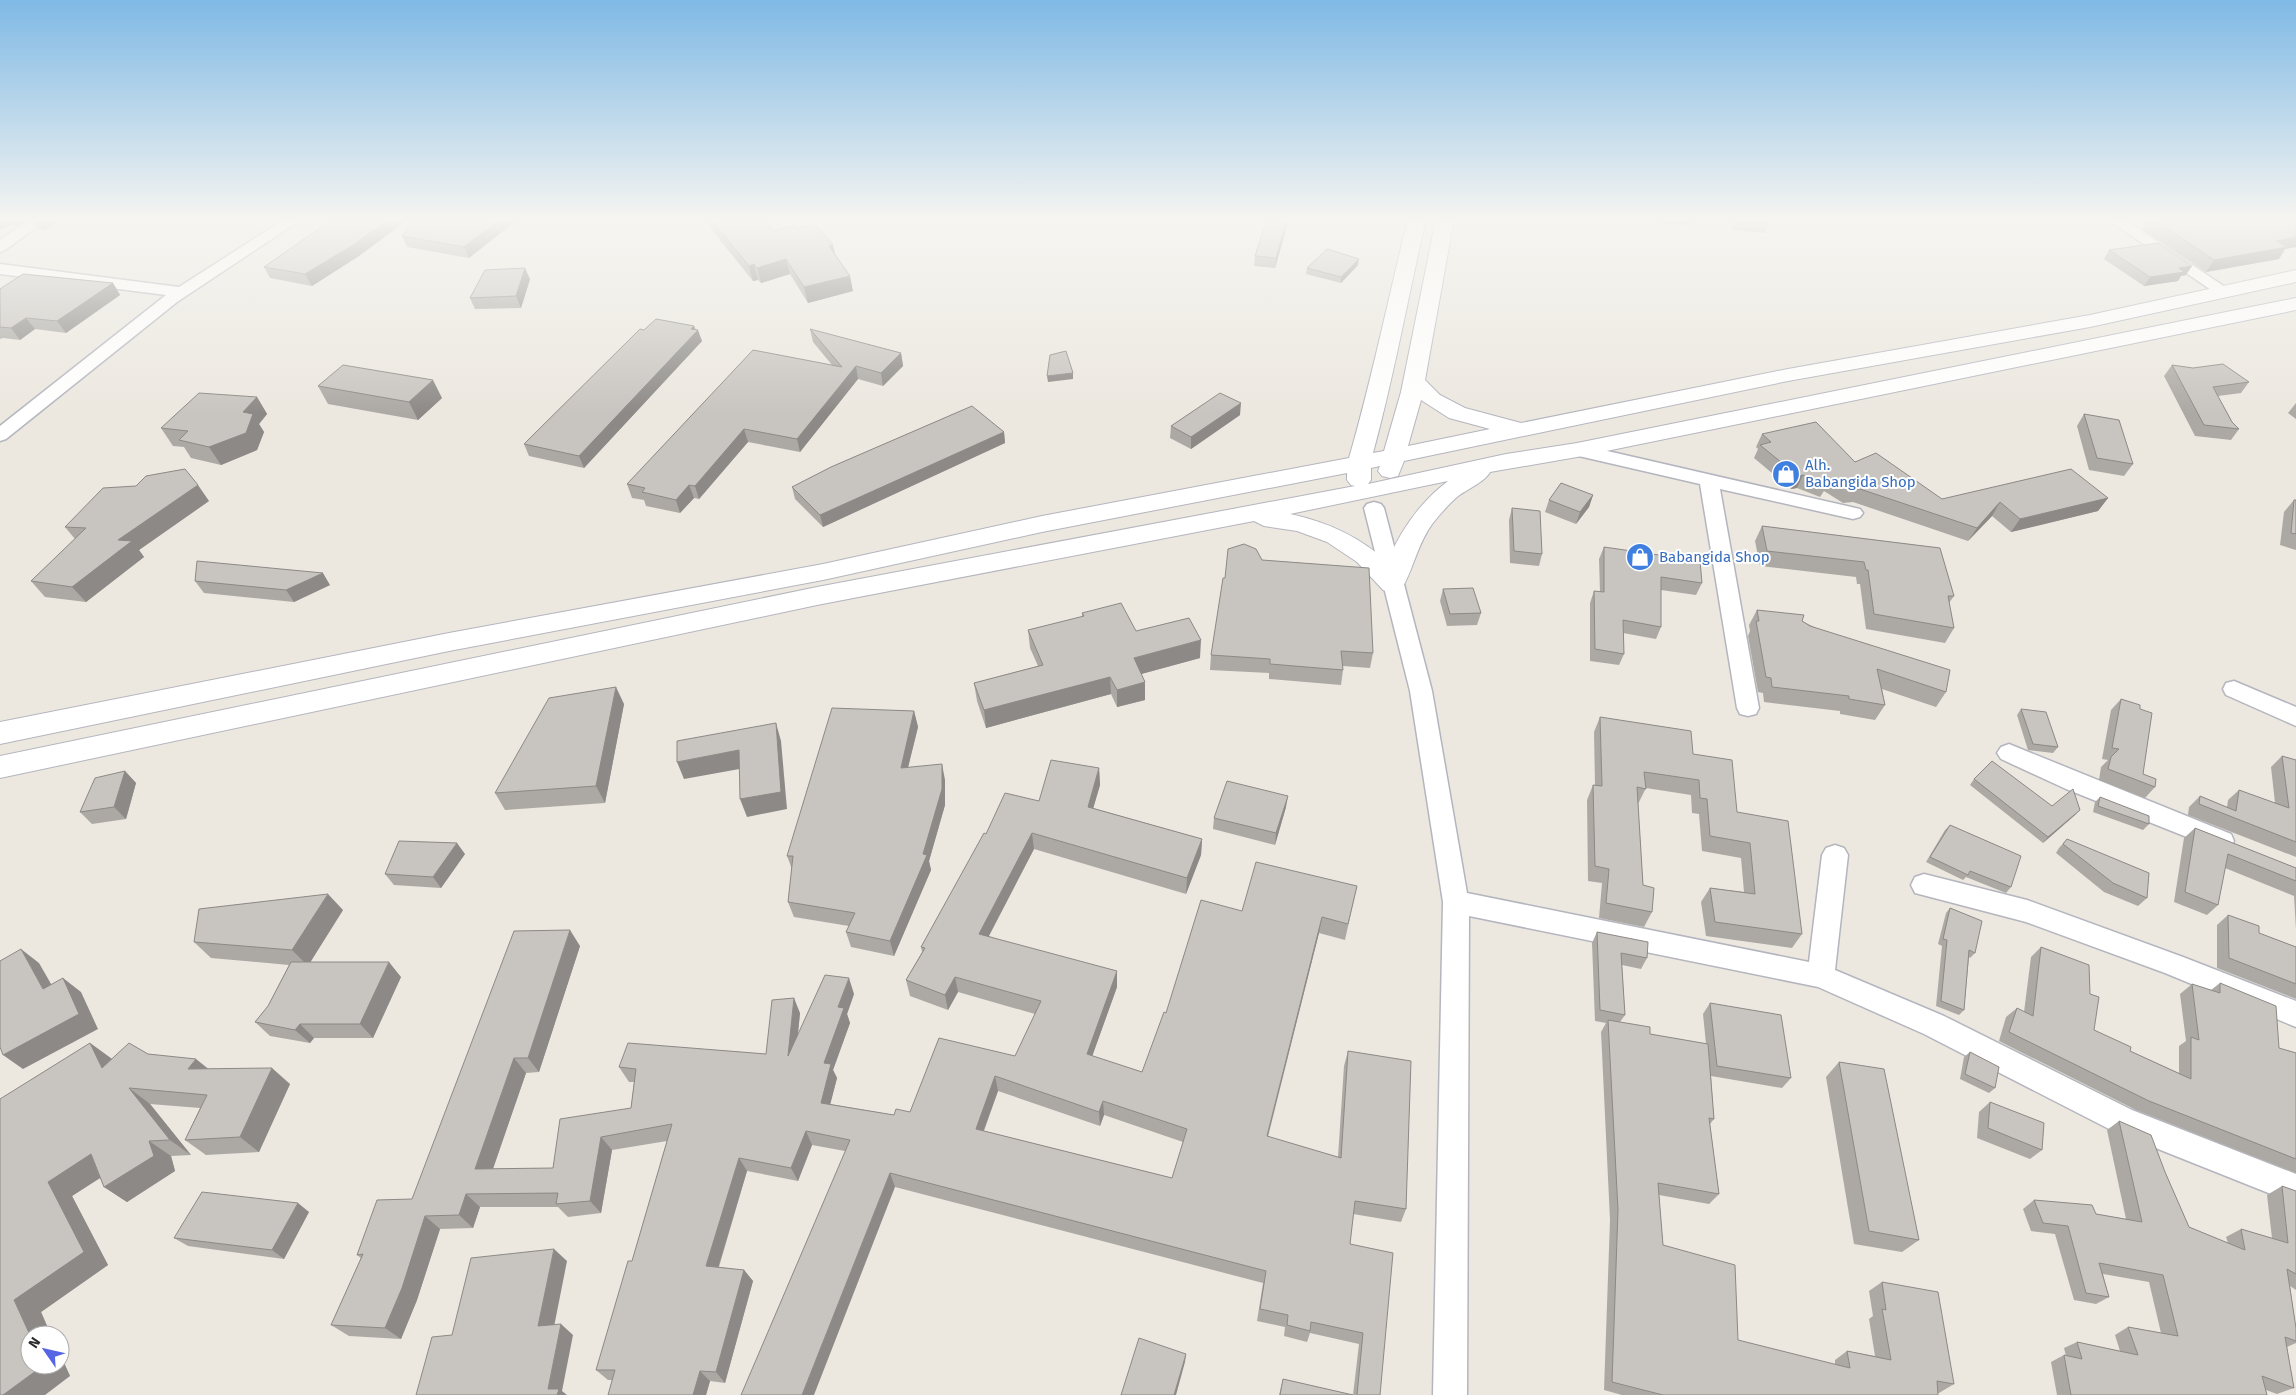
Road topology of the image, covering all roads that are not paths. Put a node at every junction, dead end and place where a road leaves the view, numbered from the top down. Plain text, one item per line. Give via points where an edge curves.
1 (118, 284) edge
2 (192, 284) edge
3 (1402, 284) edge
4 (1432, 284) edge
5 (2213, 284) edge
6 (2257, 284) edge
7 (2223, 291) junction
8 (180, 292) junction
9 (2296, 304) edge
10 (1413, 379) junction
11 (1535, 427) junction
12 (0, 434) edge
13 (1576, 450) junction
14 (1394, 456) junction
15 (1506, 461) junction
16 (1359, 464) junction
17 (1708, 480) junction
18 (1386, 486) junction
19 (1366, 500) junction
20 (1854, 513) dead end
21 (1224, 519) junction
22 (1392, 584) junction
23 (2234, 689) dead end
24 (1748, 708) dead end
25 (2296, 717) edge
26 (0, 733) edge
27 (2008, 752) dead end
28 (0, 767) edge
29 (2240, 848) edge
30 (1835, 855) dead end
31 (1924, 885) dead end
32 (1456, 902) junction
33 (1821, 976) junction
34 (2296, 1014) edge
35 (2296, 1190) edge
36 (1450, 1395) edge

1 - 8 street
2 - 8 street
3 - 16 main road via 1381,384
4 - 10 main road
5 - 7 street
6 - 7 main road
7 - 11 main road via 2090,321 1919,350
8 - 12 street
9 - 13 main road
10 - 11 main road via 1428,396 1465,417 1500,425
10 - 14 main road
11 - 14 main road
13 - 15 main road
13 - 17 street
14 - 16 main road
14 - 18 main road
15 - 18 main road
15 - 22 main road via 1472,475 1430,510 1407,543
16 - 19 main road
16 - 26 main road via 1042,524 823,572
17 - 20 street
17 - 24 street
18 - 19 main road
19 - 21 main road
19 - 22 street
21 - 22 main road via 1287,520 1325,532 1358,548
21 - 28 main road via 817,596
22 - 32 street via 1421,691
23 - 25 street
27 - 29 street
30 - 33 street
31 - 34 street via 2027,911
32 - 33 street
32 - 36 street
33 - 35 street via 1934,1025 2123,1121

